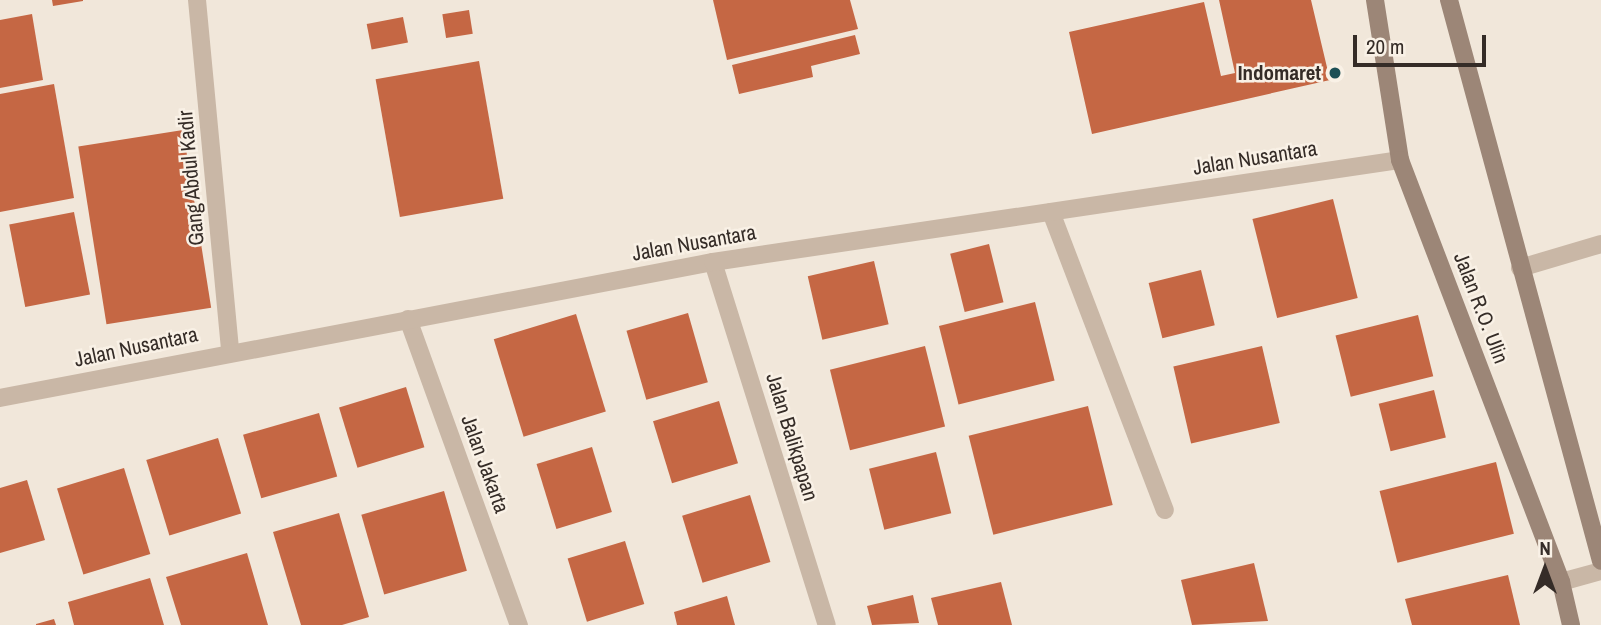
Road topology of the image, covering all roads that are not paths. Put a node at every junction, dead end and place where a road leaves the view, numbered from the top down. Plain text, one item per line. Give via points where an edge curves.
1 (197, 0) edge
2 (1376, 0) edge
3 (1449, 0) edge
4 (1400, 160) junction
5 (1051, 212) junction
6 (1601, 244) edge
7 (713, 262) junction
8 (1520, 268) junction
9 (408, 318) junction
10 (230, 351) junction
11 (0, 398) edge
12 (1165, 510) dead end
13 (1601, 561) edge
14 (1601, 570) edge
15 (1561, 582) junction
16 (516, 624) edge
17 (827, 625) edge
18 (1572, 625) edge

1 - 10 street, Gang Abdul Kadir
2 - 4 main road, Jalan R.O. Ulin
3 - 8 main road, Jalan R.O. Ulin
4 - 5 street, Jalan Nusantara
4 - 15 main road, Jalan R.O. Ulin
5 - 7 street, Jalan Nusantara
5 - 12 street
6 - 8 street
7 - 9 street, Jalan Nusantara
7 - 17 street, Jalan Balikpapan
8 - 13 main road, Jalan R.O. Ulin
9 - 10 street, Jalan Nusantara
9 - 16 street, Jalan Jakarta
10 - 11 street, Jalan Nusantara
14 - 15 street
15 - 18 main road, Jalan R.O. Ulin

